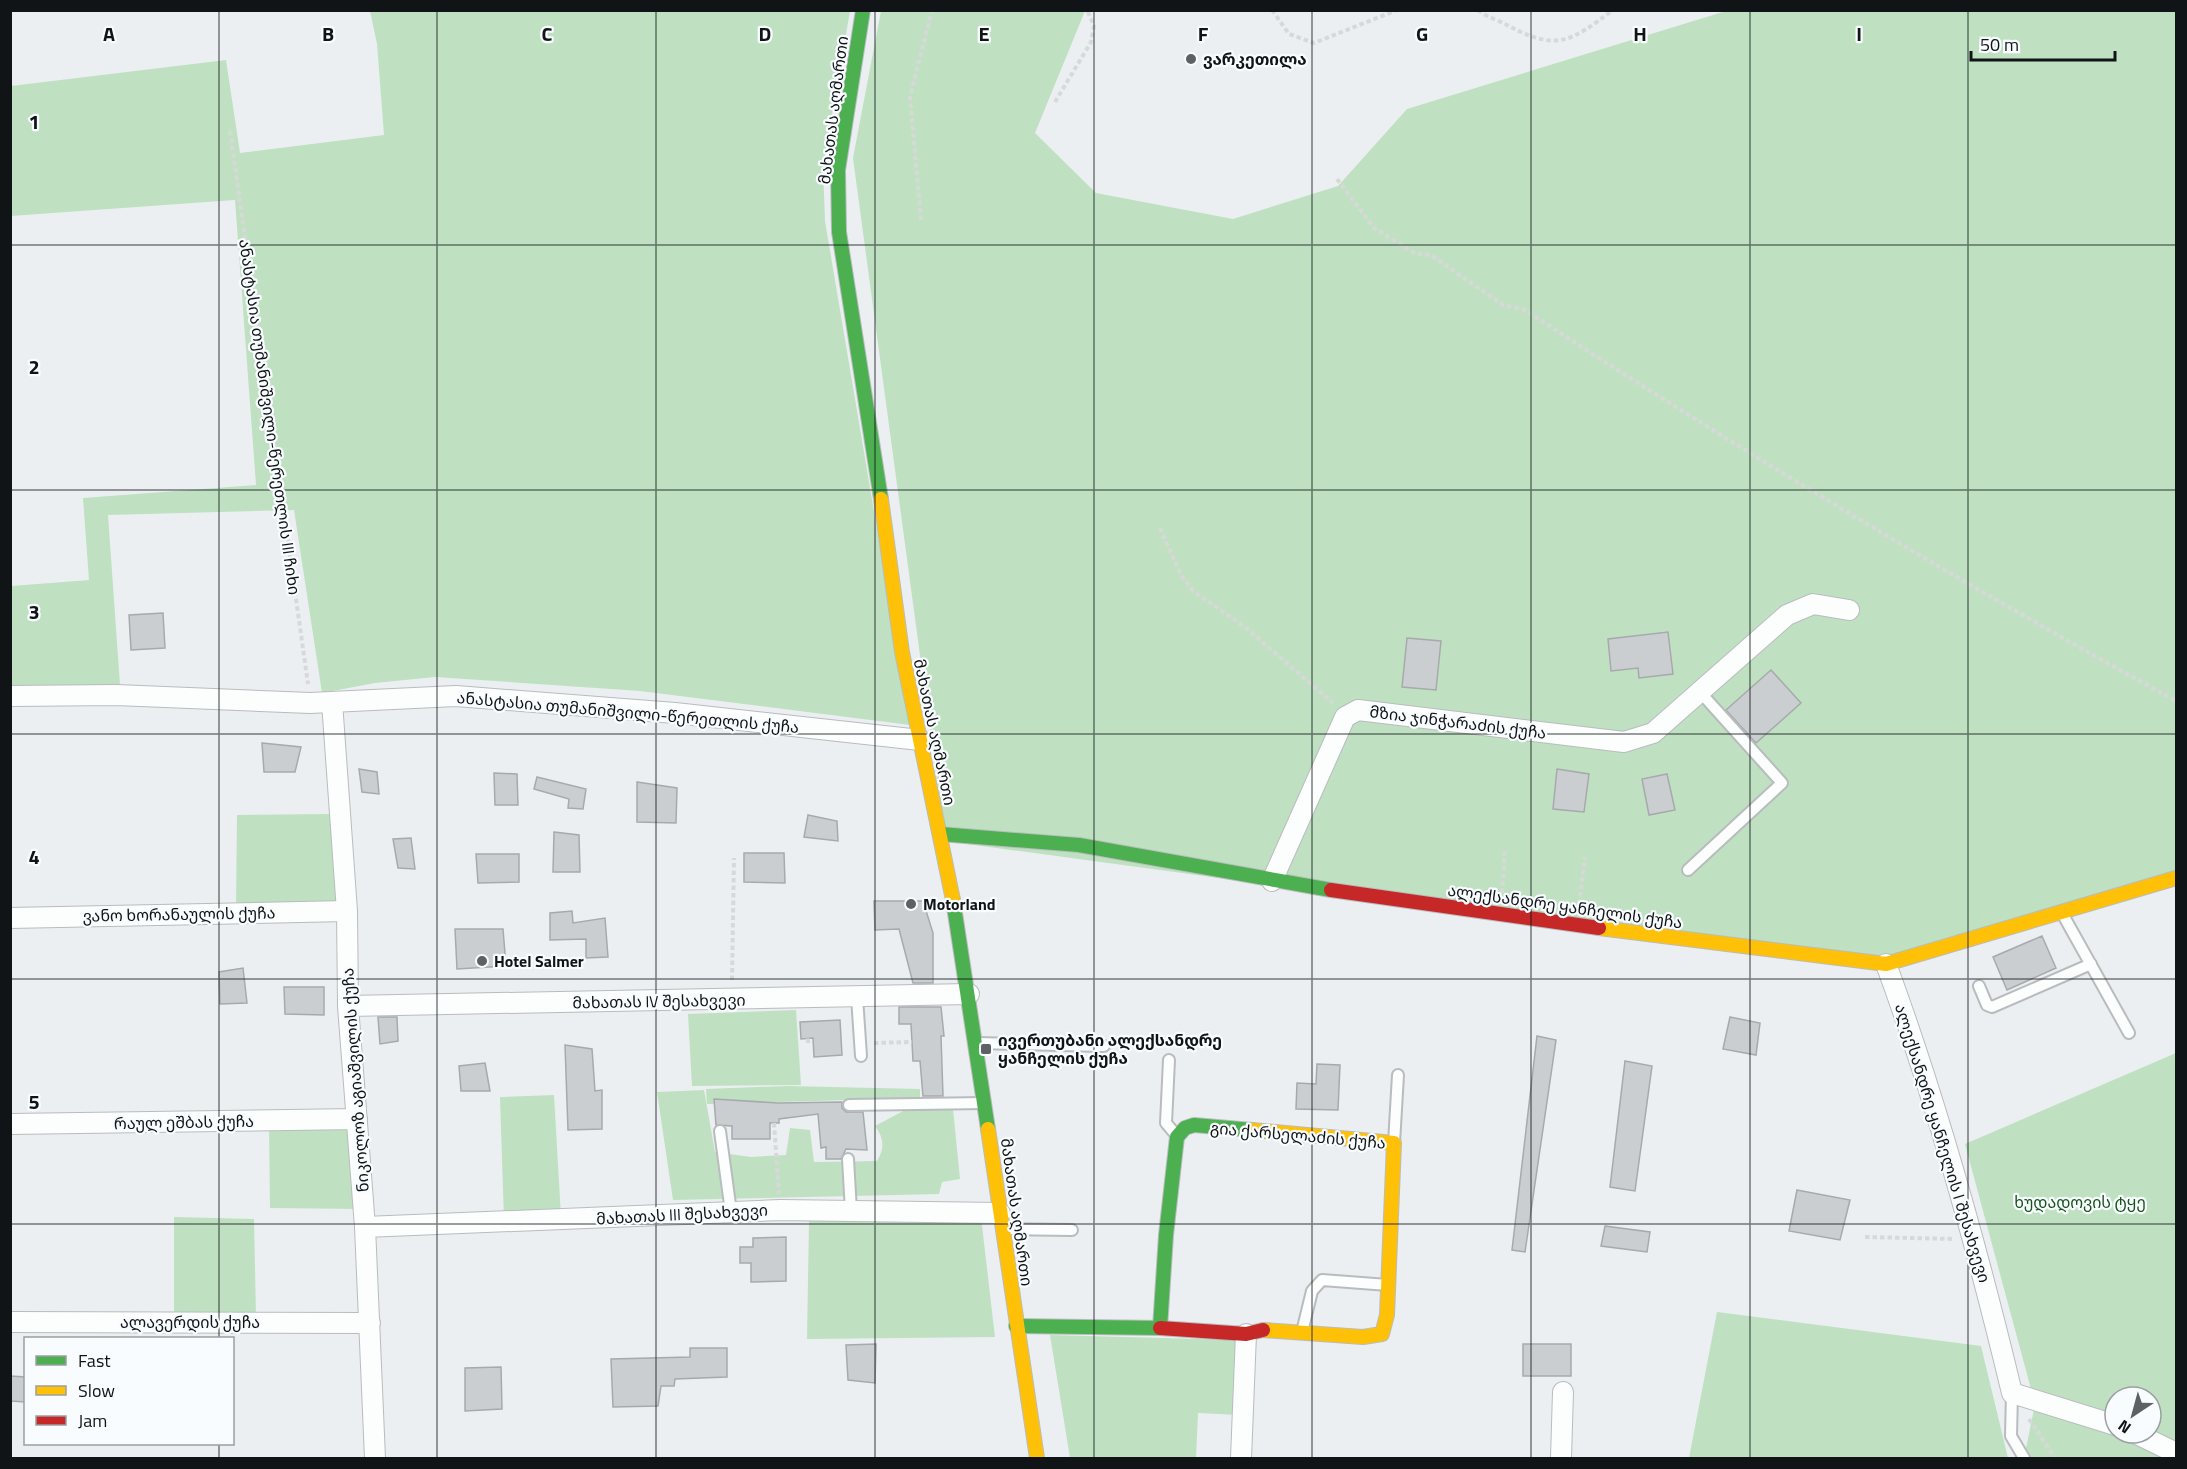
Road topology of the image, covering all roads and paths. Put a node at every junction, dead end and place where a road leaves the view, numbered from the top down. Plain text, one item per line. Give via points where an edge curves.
1 (863, 10) edge
2 (932, 10) edge
3 (1087, 10) edge
4 (1272, 10) edge
5 (1397, 10) edge
6 (1478, 10) edge
7 (1613, 10) edge
8 (1055, 102) dead end
9 (230, 131) dead end
10 (1338, 179) dead end
11 (921, 220) dead end
12 (1160, 528) dead end
13 (1849, 610) dead end
14 (1701, 693) junction
15 (10, 696) edge
16 (2176, 701) edge
17 (332, 702) junction
18 (310, 703) junction
19 (1345, 717) junction
20 (920, 740) junction
21 (940, 834) junction
22 (1505, 851) dead end
23 (1585, 857) dead end
24 (734, 858) dead end
25 (1688, 870) dead end
26 (2176, 879) edge
27 (1272, 881) junction
28 (347, 911) junction
29 (2062, 913) junction
30 (1501, 914) junction
31 (10, 918) edge
32 (1576, 925) junction
33 (1886, 964) junction
34 (2091, 964) junction
35 (1979, 986) dead end
36 (969, 994) junction
37 (856, 997) junction
38 (732, 1000) junction
39 (348, 1006) junction
40 (2129, 1033) dead end
41 (912, 1042) dead end
42 (977, 1043) junction
43 (860, 1044) junction
44 (1104, 1046) dead end
45 (861, 1056) dead end
46 (1169, 1060) dead end
47 (1398, 1076) dead end
48 (986, 1103) junction
49 (849, 1105) dead end
50 (357, 1119) junction
51 (774, 1123) dead end
52 (10, 1124) edge
53 (720, 1131) dead end
54 (1177, 1137) junction
55 (1394, 1143) junction
56 (848, 1159) dead end
57 (780, 1210) junction
58 (851, 1211) junction
59 (737, 1217) junction
60 (1001, 1221) junction
61 (365, 1227) junction
62 (1072, 1230) dead end
63 (1865, 1237) dead end
64 (1975, 1239) junction
65 (1388, 1285) junction
66 (10, 1322) edge
67 (370, 1323) junction
68 (1016, 1326) junction
69 (1160, 1328) junction
70 (1302, 1332) junction
71 (1246, 1334) junction
72 (1563, 1392) dead end
73 (2012, 1393) junction
74 (2103, 1421) edge
75 (2160, 1445) edge
76 (2176, 1453) edge
77 (375, 1458) edge
78 (1037, 1458) edge
79 (1241, 1458) edge
80 (1561, 1458) edge
81 (2024, 1458) edge
82 (2055, 1458) edge

1 - 20 street, მახათას აღმართი via 838,170 839,232 902,652
2 - 11 path via 910,97
3 - 8 path via 1094,26 1091,42
4 - 5 path via 1289,34 1314,43
6 - 7 path via 1533,39 1563,42
9 - 18 path, ანასტასია თუმანიშვილი-წერეთლის III ჩიხი
10 - 16 path via 1374,228 1416,254 1431,255 1503,305 1525,310 1684,414 2032,621
12 - 19 path via 1181,575 1193,591 1253,634 1329,697
13 - 14 street, მზია ჯინჭარაძის ქუჩა via 1813,604 1787,615
14 - 19 street, მზია ჯინჭარაძის ქუჩა via 1653,733 1624,742 1358,710
14 - 25 lane via 1782,783
15 - 18 street, ანასტასია თუმანიშვილი-წერეთლის ქუჩა via 116,695
17 - 18 street, ანასტასია თუმანიშვილი-წერეთლის ქუჩა
17 - 20 street, ანასტასია თუმანიშვილი-წერეთლის ქუჩა via 456,696 675,712
17 - 28 street, ნიკოლოზ აგიაშვილის ქუჩა
19 - 27 street, მზია ჯინჭარაძის ქუჩა
20 - 21 street, მახათას აღმართი
21 - 27 street, ალექსანდრე ყანჩელის ქუჩა via 1079,845
21 - 36 street, მახათას აღმართი
22 - 30 path
23 - 32 path
24 - 38 path
26 - 29 street, ალექსანდრე ყანჩელის ქუჩა
27 - 30 street, ალექსანდრე ყანჩელის ქუჩა
28 - 31 street, ვანო ხორანაულის ქუჩა
28 - 39 street, ნიკოლოზ აგიაშვილის ქუჩა
29 - 33 street, ალექსანდრე ყანჩელის ქუჩა
29 - 34 lane
30 - 32 street, ალექსანდრე ყანჩელის ქუჩა
32 - 33 street, ალექსანდრე ყანჩელის ქუჩა
33 - 64 street, ალექსანდრე ყანჩელის I შესახვევი
34 - 35 lane via 1992,1007 1987,1005
34 - 40 lane
36 - 37 street, მახათას IV შესახვევი
36 - 42 street, მახათას აღმართი
37 - 38 street, მახათას IV შესახვევი
37 - 43 lane
38 - 39 street, მახათას IV შესახვევი
39 - 50 street, ნიკოლოზ აგიაშვილის ქუჩა
41 - 43 path
42 - 44 lane
42 - 48 street, მახათას აღმართი
43 - 45 lane
46 - 54 lane via 1166,1123
47 - 55 lane
48 - 49 lane
48 - 60 street, მახათას აღმართი
50 - 52 street, რაულ ეშბას ქუჩა
50 - 61 street, ნიკოლოზ აგიაშვილის ქუჩა
51 - 57 path
53 - 59 lane
54 - 55 street, გია ქარსელაძის ქუჩა via 1194,1125
54 - 69 street
55 - 65 street, გია ქარსელაძის ქუჩა
56 - 58 lane
57 - 58 street, მახათას III შესახვევი
57 - 59 street, მახათას III შესახვევი
58 - 60 street, მახათას III შესახვევი
59 - 61 street, მახათას III შესახვევი
60 - 62 lane
60 - 68 street, მახათას აღმართი
61 - 67 street, ნიკოლოზ აგიაშვილის ქუჩა
63 - 64 path
64 - 73 street, ალექსანდრე ყანჩელის I შესახვევი
65 - 70 lane via 1322,1280 1312,1292
65 - 70 street, გია ქარსელაძის ქუჩა via 1382,1334 1372,1338
66 - 67 street, ალავერდის ქუჩა
67 - 77 street, ნიკოლოზ აგიაშვილის ქუჩა
68 - 69 street, გია ქარსელაძის ქუჩა
68 - 78 street, მახათას აღმართი
69 - 71 street, გია ქარსელაძის ქუჩა
70 - 71 street, გია ქარსელაძის ქუჩა via 1265,1329
71 - 79 street
72 - 80 street
73 - 74 street
73 - 81 lane via 2012,1436
73 - 82 path
75 - 76 street

